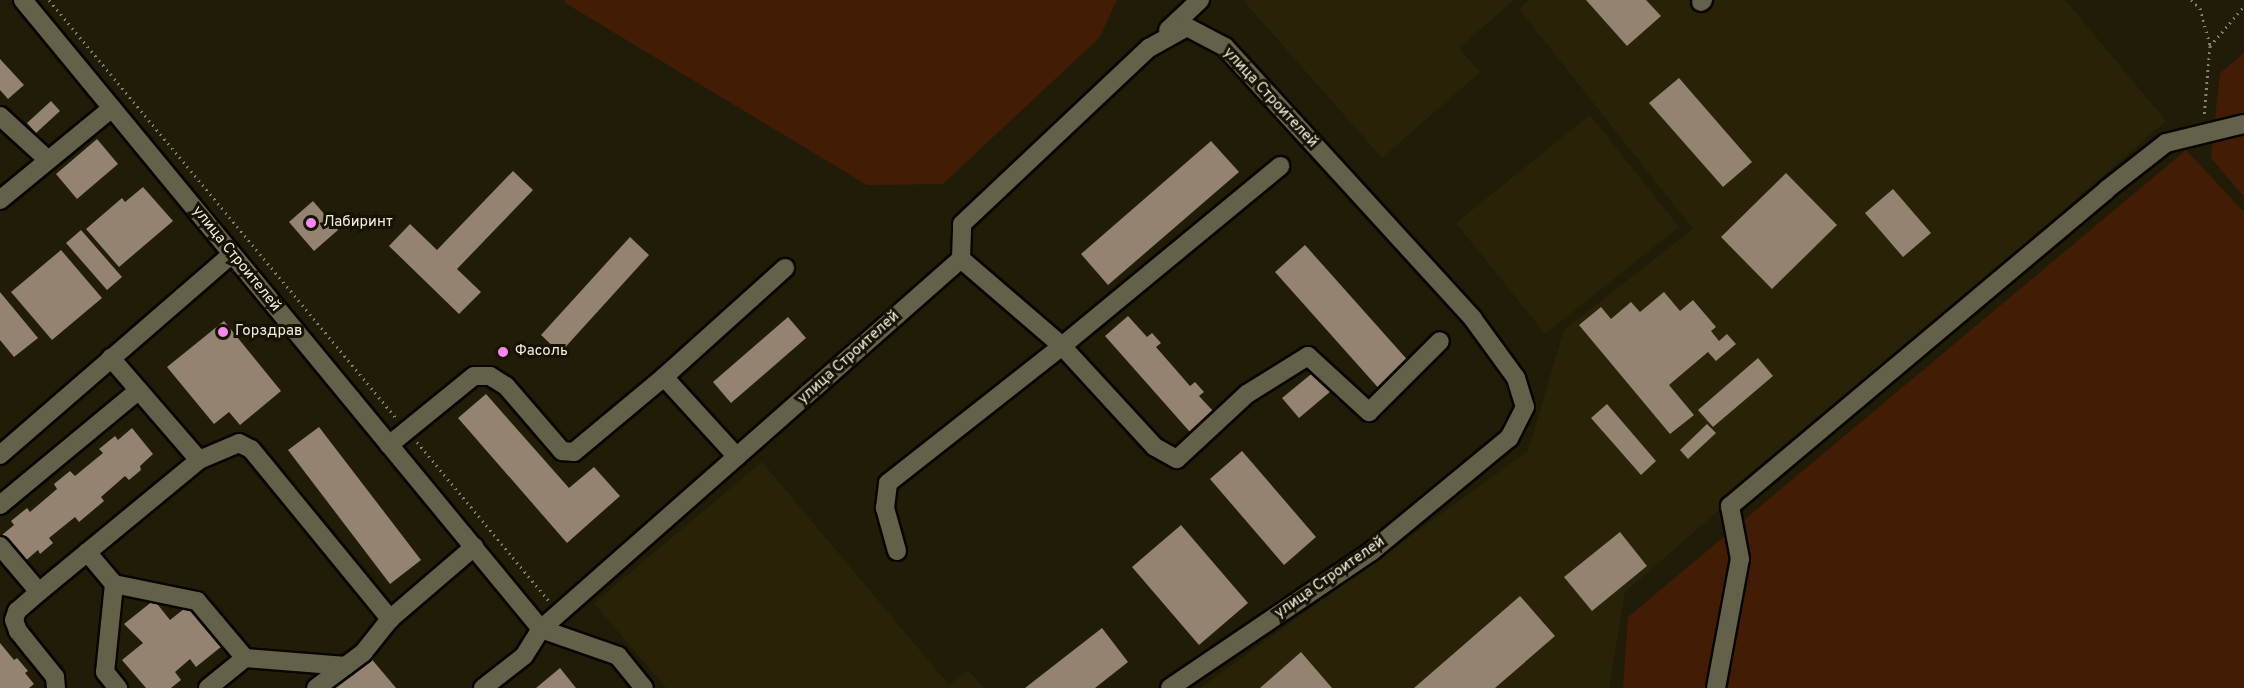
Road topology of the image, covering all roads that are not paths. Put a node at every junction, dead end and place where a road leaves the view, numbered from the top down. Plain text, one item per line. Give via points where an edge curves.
1 (23, 0) edge
2 (1200, 0) edge
3 (1149, 48) junction
4 (112, 108) junction
5 (0, 116) edge
6 (2244, 124) edge
7 (48, 160) junction
8 (1280, 166) dead end
9 (0, 200) edge
10 (232, 254) junction
11 (961, 259) junction
12 (785, 268) dead end
13 (1440, 341) dead end
14 (1062, 346) junction
15 (111, 358) junction
16 (664, 377) junction
17 (139, 390) junction
18 (389, 445) junction
19 (0, 455) edge
20 (737, 457) junction
21 (199, 460) junction
22 (0, 505) edge
23 (0, 546) edge
24 (474, 547) junction
25 (897, 551) dead end
26 (87, 552) junction
27 (114, 584) junction
28 (39, 592) junction
29 (390, 619) junction
30 (541, 629) junction
31 (245, 658) junction
32 (346, 666) junction
33 (56, 688) edge
34 (118, 688) edge
35 (208, 688) edge
36 (316, 688) edge
37 (483, 688) edge
38 (644, 688) edge
39 (1170, 688) edge
40 (1716, 688) edge

1 - 4 street, улица Строителей
2 - 3 street
3 - 11 street, улица Строителей via 962,224
3 - 39 street, улица Строителей via 1187,27 1225,47 1473,319 1516,378 1526,407 1509,438 1372,551
4 - 7 street
4 - 10 street, улица Строителей
5 - 7 street
6 - 40 street via 2166,143 1730,506 1740,559
7 - 9 street
8 - 14 street
10 - 15 street
10 - 18 street, улица Строителей
11 - 14 street
11 - 20 street, улица Строителей
12 - 16 street
13 - 14 street via 1369,412 1308,356 1247,394 1177,459 1155,447
14 - 25 street via 888,483 885,508
15 - 17 street
15 - 19 street
16 - 18 street via 574,452 562,451 506,386 490,376 474,376
16 - 20 street
17 - 21 street
17 - 22 street
18 - 24 street, улица Строителей
20 - 30 street, улица Строителей
21 - 26 street
21 - 29 street via 239,443 251,448
23 - 28 street
24 - 29 street
24 - 30 street, улица Строителей
26 - 27 street
26 - 28 street
27 - 31 street via 197,601
27 - 34 street via 105,672
28 - 33 street via 17,611 14,620 18,631 55,677
29 - 32 street via 363,653
30 - 37 street via 524,656
30 - 38 street via 618,656
31 - 32 street
31 - 35 street
32 - 36 street

